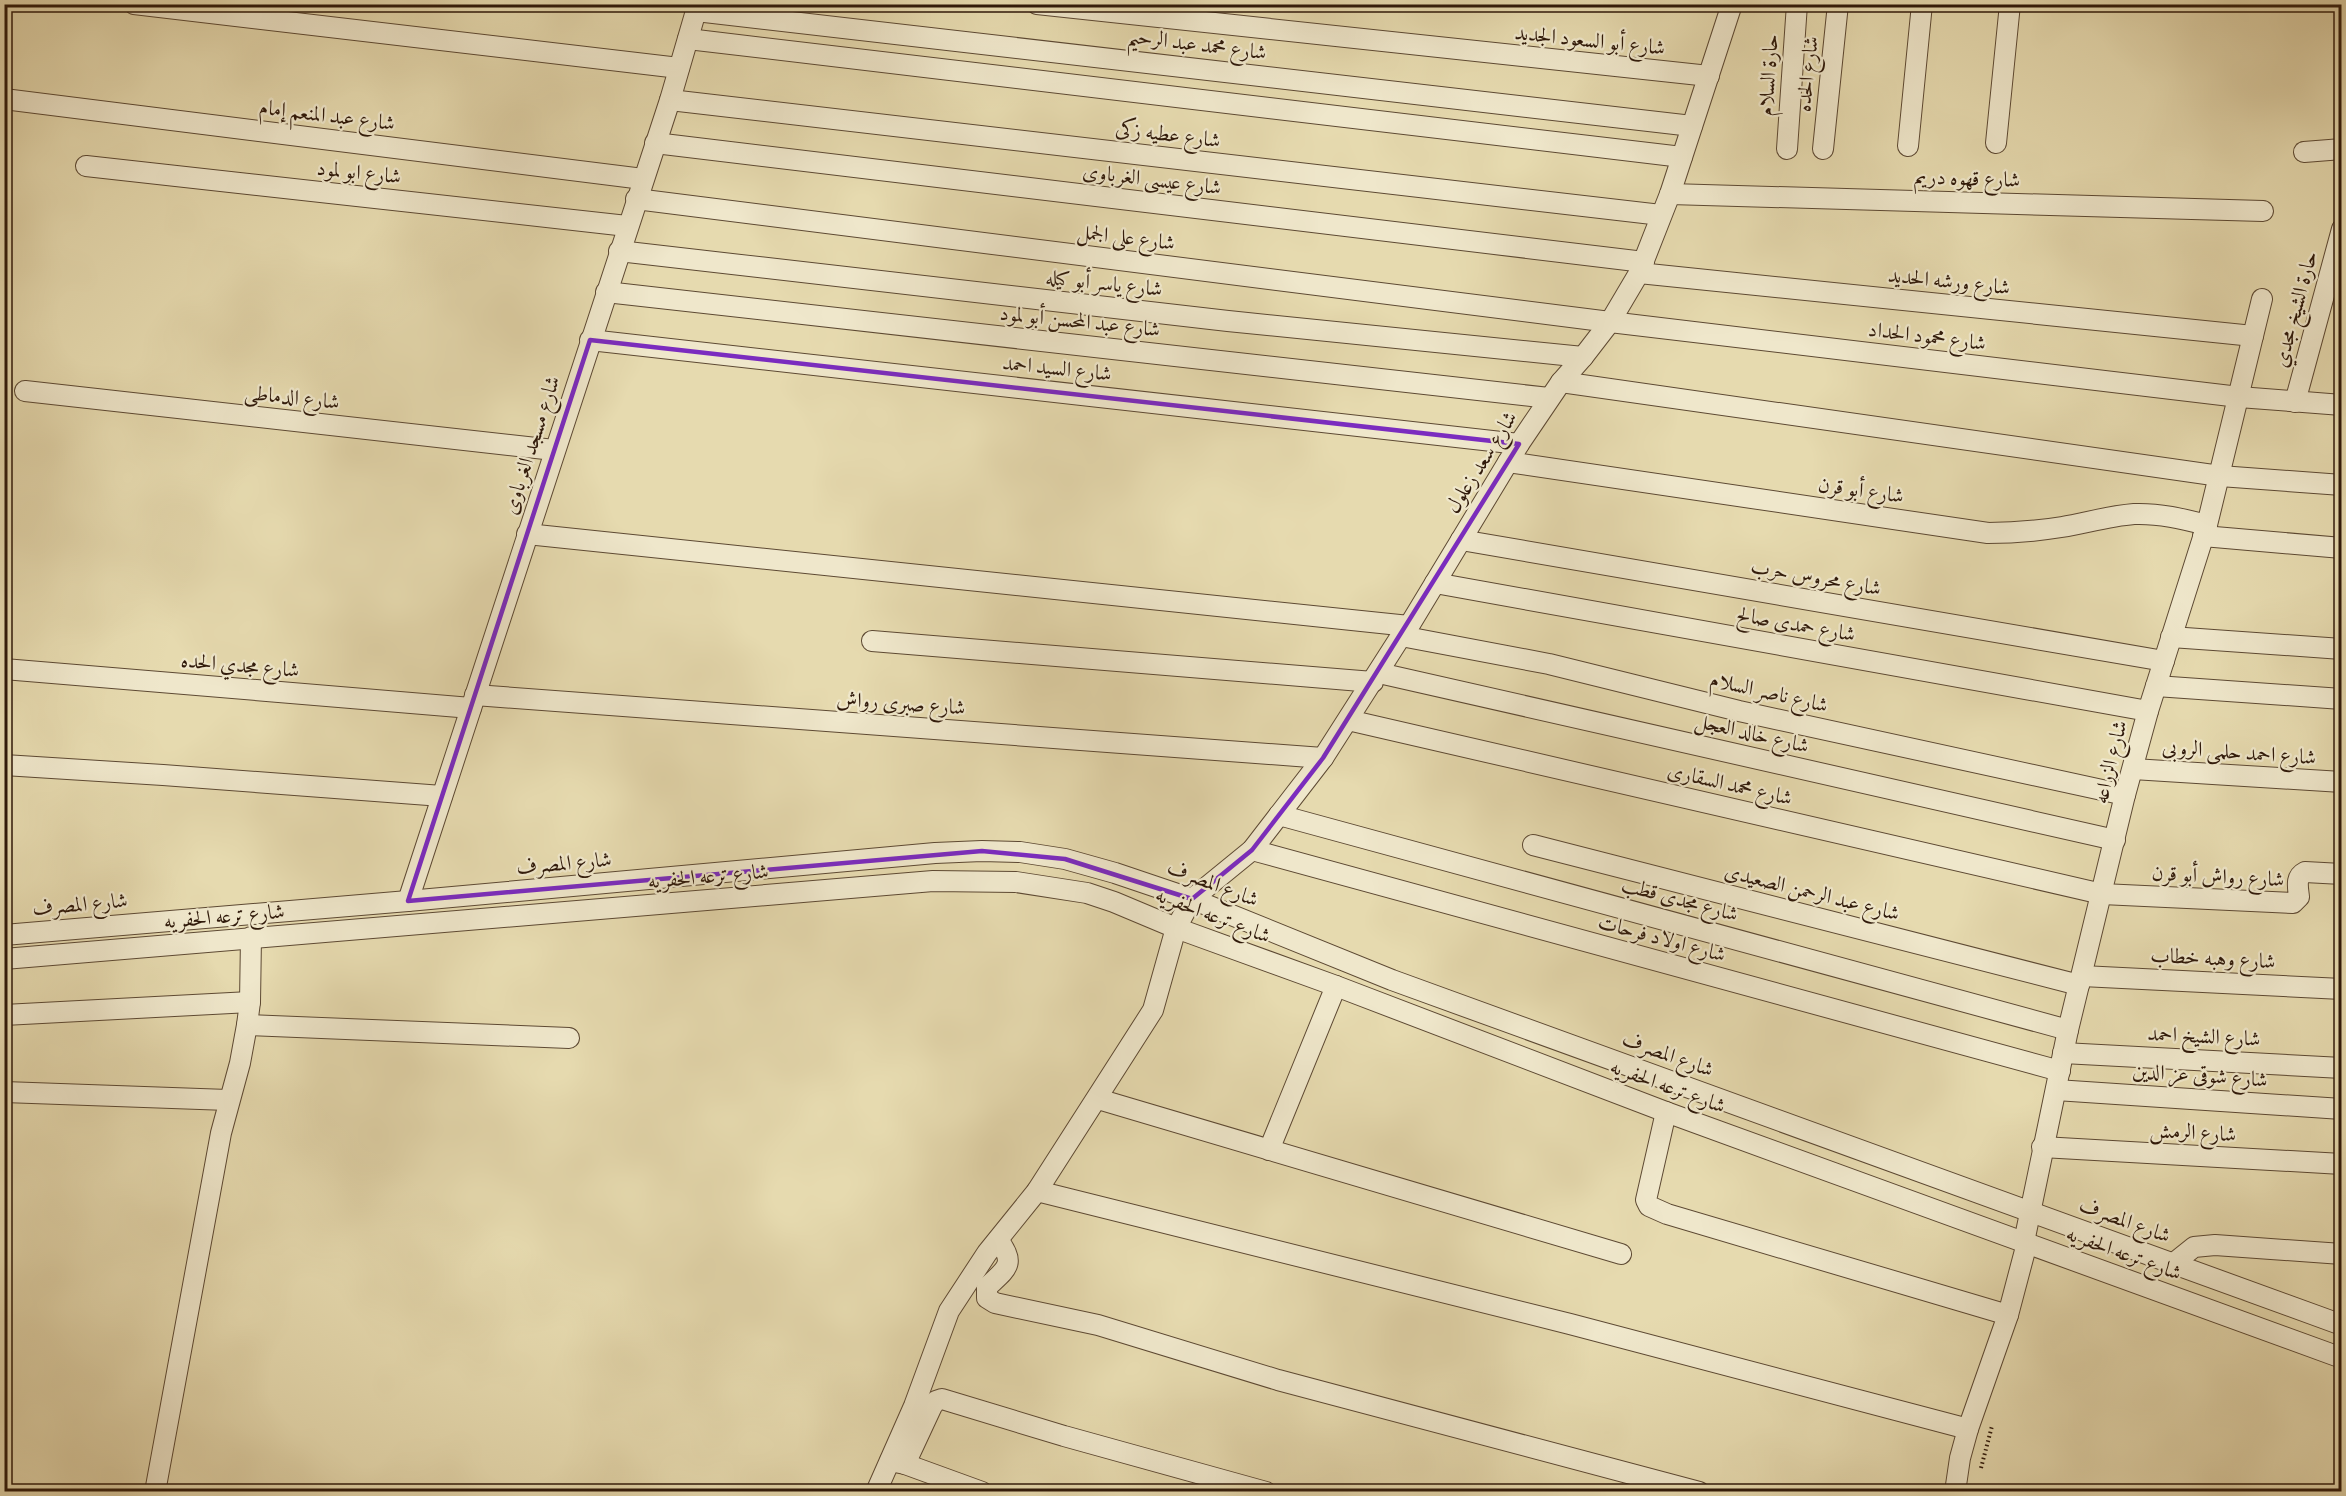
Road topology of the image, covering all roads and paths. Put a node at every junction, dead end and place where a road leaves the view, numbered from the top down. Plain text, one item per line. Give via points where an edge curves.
1 (134, 4) edge
2 (1037, 4) edge
3 (1732, 4) edge
4 (1797, 4) edge
5 (1838, 4) edge
6 (1922, 4) edge
7 (2010, 4) edge
8 (697, 8) edge
9 (688, 39) junction
10 (679, 68) junction
11 (1709, 76) junction
12 (4, 99) edge
13 (670, 100) junction
14 (1692, 126) junction
15 (655, 143) junction
16 (1996, 143) dead end
17 (1908, 146) dead end
18 (1823, 148) dead end
19 (1787, 149) dead end
20 (2342, 149) edge
21 (2304, 152) dead end
22 (1682, 157) junction
23 (86, 166) dead end
24 (643, 179) junction
25 (1670, 194) junction
26 (636, 199) junction
27 (2263, 211) dead end
28 (1661, 215) junction
29 (627, 226) junction
30 (2342, 229) edge
31 (619, 251) junction
32 (1642, 268) junction
33 (606, 292) junction
34 (2262, 299) dead end
35 (1610, 322) junction
36 (2253, 336) junction
37 (590, 340) junction
38 (1583, 357) junction
39 (1561, 382) junction
40 (25, 391) dead end
41 (2239, 397) junction
42 (1548, 398) junction
43 (2295, 402) junction
44 (2342, 405) edge
45 (1519, 444) junction
46 (554, 450) junction
47 (1508, 462) junction
48 (2220, 476) junction
49 (2342, 485) edge
50 (2205, 531) junction
51 (527, 534) junction
52 (1461, 540) junction
53 (2342, 548) edge
54 (1435, 583) junction
55 (1405, 631) junction
56 (2171, 637) junction
57 (872, 640) dead end
58 (2342, 649) edge
59 (2164, 661) junction
60 (4, 669) edge
61 (1376, 677) junction
62 (2156, 686) junction
63 (2342, 699) edge
64 (473, 701) junction
65 (2148, 711) junction
66 (1348, 720) junction
67 (1323, 758) junction
68 (4, 765) edge
69 (2133, 769) junction
70 (2342, 782) edge
71 (2125, 795) junction
72 (442, 796) junction
73 (1279, 815) junction
74 (2115, 840) junction
75 (1533, 845) dead end
76 (1251, 850) junction
77 (2342, 874) edge
78 (2102, 894) junction
79 (1192, 899) junction
80 (408, 901) junction
81 (1176, 928) junction
82 (4, 935) edge
83 (251, 938) junction
84 (4, 959) edge
85 (2080, 980) junction
86 (1336, 986) junction
87 (2342, 989) edge
88 (250, 1002) junction
89 (4, 1016) edge
90 (247, 1025) junction
91 (2068, 1030) junction
92 (569, 1038) dead end
93 (2342, 1068) edge
94 (2060, 1071) junction
95 (4, 1092) edge
96 (1098, 1099) junction
97 (228, 1100) junction
98 (2342, 1108) edge
99 (1666, 1112) junction
100 (2042, 1147) junction
101 (1269, 1150) junction
102 (2342, 1164) edge
103 (1037, 1191) junction
104 (2029, 1210) junction
105 (998, 1240) junction
106 (2025, 1243) junction
107 (1621, 1254) dead end
108 (2342, 1254) edge
109 (2174, 1263) junction
110 (2008, 1315) junction
111 (2342, 1325) edge
112 (2342, 1358) edge
113 (1968, 1429) junction
114 (898, 1463) junction
115 (155, 1491) edge
116 (876, 1491) edge
117 (982, 1491) edge
118 (1266, 1491) edge
119 (1699, 1491) edge
120 (1955, 1491) edge

1 - 10 street
2 - 11 street, شارع أبو السعود الجديد
3 - 11 street, شارع سعد زعلول
4 - 19 street, حارة السلام
5 - 18 street, شارع الحده
6 - 17 street
7 - 16 street
8 - 9 street, شارع مسجد الغرباوى
8 - 14 street, شارع محمد عبد الرحيم
9 - 10 street, شارع مسجد الغرباوى
9 - 22 street
10 - 13 street, شارع مسجد الغرباوى
11 - 14 street, شارع سعد زعلول
12 - 24 street, شارع عبد المنعم إمام
13 - 15 street, شارع مسجد الغرباوى
13 - 28 street, شارع عطيه زكى
14 - 22 street, شارع سعد زعلول
15 - 24 street, شارع مسجد الغرباوى
15 - 32 street, شارع عيسى الغرباوى
20 - 21 street
22 - 25 street, شارع سعد زعلول
23 - 29 street, شارع ابو لمود
24 - 26 street, شارع مسجد الغرباوى
25 - 27 street, شارع قهوه دريم
25 - 28 street, شارع سعد زعلول
26 - 29 street, شارع مسجد الغرباوى
26 - 35 street, شارع على الجمل
28 - 32 street, شارع سعد زعلول
29 - 31 street, شارع مسجد الغرباوى
30 - 43 street, حارة الشيخ مجدي
31 - 33 street, شارع مسجد الغرباوى
31 - 38 street, شارع ياسر أبو كيله via 1216,320
32 - 35 street, شارع سعد زعلول
32 - 36 street, شارع ورشه الحديد
33 - 37 street, شارع مسجد الغرباوى
33 - 42 street, شارع عبد المحسن أبو لمود
34 - 36 street, شارع الزراعه
35 - 38 street, شارع سعد زعلول
35 - 41 street, شارع محمود الحداد
36 - 41 street, شارع الزراعه
37 - 45 street, شارع السيد احمد
37 - 46 street, شارع مسجد الغرباوى
38 - 39 street, شارع سعد زعلول
39 - 42 street, شارع سعد زعلول
39 - 48 street
40 - 46 street, شارع الدماطى
41 - 43 street, شارع محمود الحداد
41 - 48 street, شارع الزراعه
42 - 45 street, شارع سعد زعلول
43 - 44 street, شارع محمود الحداد
45 - 47 street, شارع سعد زعلول
46 - 51 street, شارع مسجد الغرباوى
47 - 50 street, شارع أبو قرن via 1988,533 2064,527 2136,514 2173,516
47 - 52 street, شارع سعد زعلول
48 - 49 street
48 - 50 street, شارع الزراعه
50 - 53 street, شارع أبو قرن
50 - 56 street, شارع الزراعه
51 - 55 street, شارع ناصر السلام
51 - 64 street, شارع مسجد الغرباوى
52 - 54 street, شارع سعد زعلول
52 - 59 street, شارع محروس حرب
54 - 55 street, شارع سعد زعلول
54 - 65 street, شارع حمدى صالح
55 - 61 street, شارع سعد زعلول
55 - 71 street, شارع ناصر السلام via 1740,711
56 - 58 street
56 - 59 street, شارع الزراعه
57 - 61 street, شارع خالد العجل
59 - 62 street, شارع الزراعه
60 - 64 street, شارع مجدي الحده
61 - 66 street, شارع سعد زعلول
61 - 74 street, شارع خالد العجل
62 - 63 street
62 - 65 street, شارع الزراعه
64 - 67 street, شارع صبرى رواش
64 - 72 street, شارع مسجد الغرباوى
65 - 69 street, شارع الزراعه
66 - 67 street, شارع سعد زعلول
66 - 78 street, شارع محمد السقارى
67 - 73 street, شارع سعد زعلول
68 - 72 street
69 - 70 street, شارع احمد حلمى الروبى
69 - 71 street, شارع الزراعه
71 - 74 street, شارع الزراعه
72 - 80 street, شارع مسجد الغرباوى
73 - 76 street, شارع سعد زعلول
73 - 91 street, شارع مجدى قطب
74 - 78 street, شارع الزراعه
75 - 85 street, شارع عبد الرحمن الصعيدى
76 - 79 street, شارع سعد زعلول
76 - 94 street, شارع اولاد فرحات
77 - 78 street, شارع رواش أبو قرن via 2301,874 2299,897 2293,903
78 - 85 street, شارع الزراعه
79 - 80 street, شارع المصرف via 1065,859 982,851
79 - 81 street
79 - 104 street, شارع المصرف via 1392,980
80 - 82 street, شارع المصرف
81 - 83 street, شارع ترعه الحفريه via 1087,893 1016,882 970,880
81 - 86 street, شارع ترعه الحفريه
81 - 96 street via 1153,1010
83 - 84 street, شارع ترعه الحفريه
83 - 88 street
85 - 87 street, شارع وهبه خطاب
85 - 91 street, شارع الزراعه
86 - 99 street, شارع ترعه الحفريه
86 - 101 street
88 - 89 street
88 - 90 street
90 - 92 street
90 - 97 street
91 - 94 street, شارع الزراعه
93 - 94 street, شارع الشيخ احمد
94 - 98 street, شارع شوقى عز الدين
94 - 100 street, شارع الزراعه
95 - 97 street
96 - 101 street
96 - 103 street
97 - 115 street
99 - 106 street, شارع ترعه الحفريه
99 - 110 street via 1646,1200 1649,1206
100 - 102 street, شارع الرمش
100 - 104 street, شارع الزراعه
101 - 107 street
103 - 105 street
103 - 113 street via 1582,1327
104 - 106 street, شارع الزراعه
104 - 109 street, شارع المصرف
105 - 114 street via 949,1311
105 - 119 street via 1009,1260 1007,1268 987,1287 987,1299 995,1303 1098,1325 1278,1380
106 - 110 street, شارع الزراعه
106 - 112 street, شارع ترعه الحفريه
108 - 109 street via 2214,1245 2194,1247
109 - 111 street, شارع المصرف
110 - 113 street, شارع الزراعه
113 - 120 street, شارع الزراعه
114 - 116 street
114 - 117 street
114 - 118 street via 932,1406 942,1399

